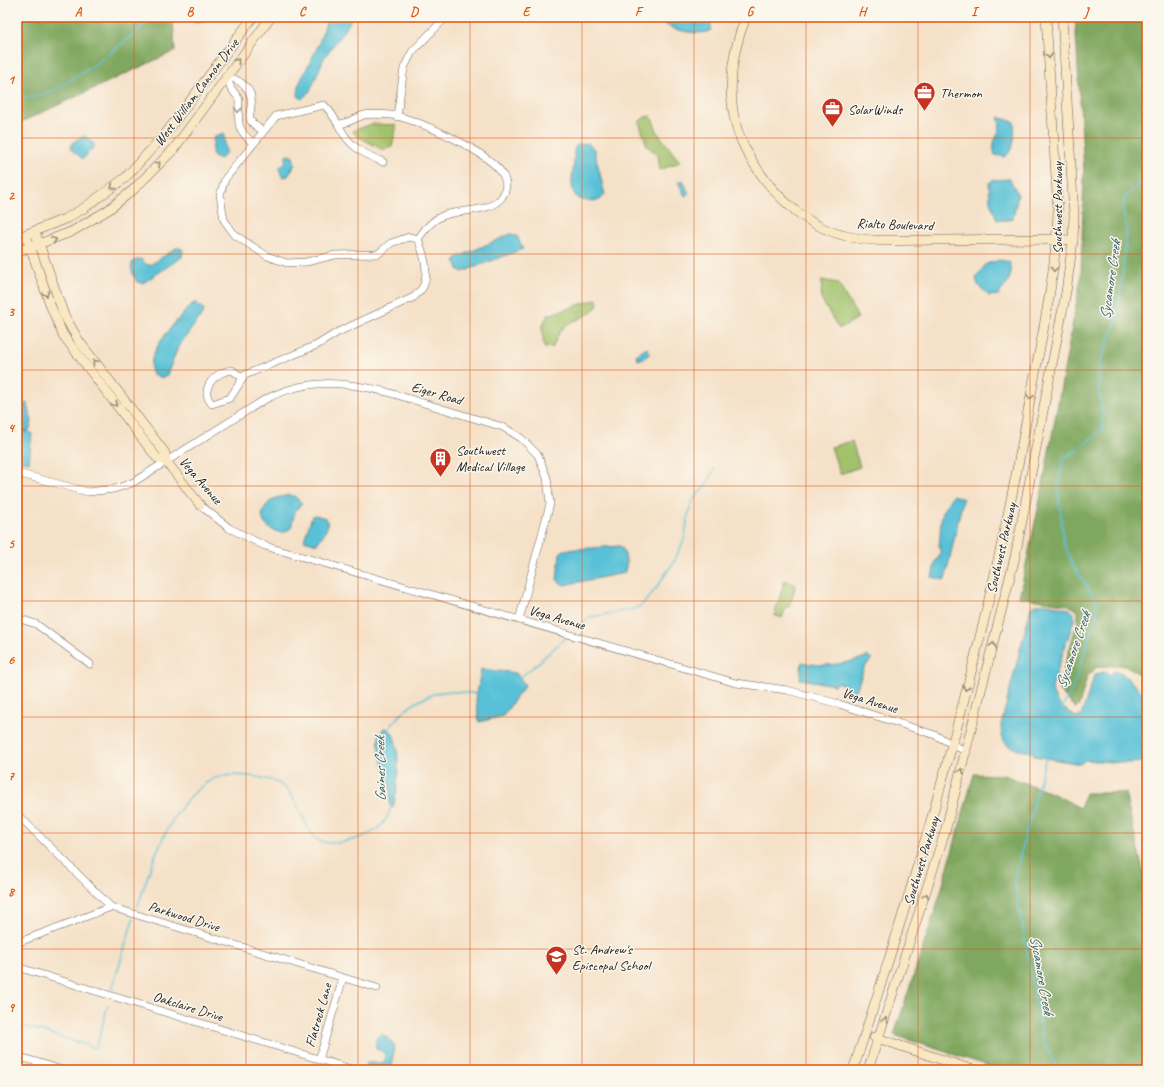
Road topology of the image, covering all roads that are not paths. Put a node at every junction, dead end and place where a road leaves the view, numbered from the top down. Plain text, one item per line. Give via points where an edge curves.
1 (253, 17) edge
2 (271, 17) edge
3 (446, 17) edge
4 (746, 17) edge
5 (1046, 17) edge
6 (1062, 17) edge
7 (1063, 38) junction
8 (1047, 40) junction
9 (216, 66) junction
10 (226, 76) junction
11 (397, 116) junction
12 (339, 124) junction
13 (263, 132) junction
14 (253, 142) junction
15 (383, 162) dead end
16 (35, 232) junction
17 (21, 236) edge
18 (418, 239) junction
19 (1057, 239) junction
20 (1073, 240) junction
21 (40, 245) junction
22 (30, 248) junction
23 (17, 252) edge
24 (243, 378) junction
25 (166, 461) junction
26 (17, 473) edge
27 (200, 504) joint
28 (17, 618) edge
29 (519, 620) junction
30 (90, 664) dead end
31 (952, 745) junction
32 (967, 752) junction
33 (17, 814) edge
34 (111, 907) junction
35 (17, 943) edge
36 (17, 967) edge
37 (343, 978) junction
38 (377, 988) dead end
39 (865, 1035) junction
40 (878, 1039) junction
41 (17, 1056) edge
42 (319, 1060) junction
43 (351, 1069) edge
44 (62, 1070) edge
45 (853, 1070) edge
46 (868, 1070) edge
47 (973, 1070) edge

1 - 9 main road, West William Cannon Drive
10 -> 2 main road, West William Cannon Drive
3 - 11 street via 412,52 404,68
4 - 19 main road, Rialto Boulevard via 732,66 731,93 740,141 775,192 800,214 845,236 877,240
5 - 8 main road, Southwest Parkway
6 - 7 main road, Southwest Parkway
7 - 8 main road
7 - 20 main road, Southwest Parkway via 1073,193
8 -> 19 main road, Southwest Parkway via 1057,182
9 - 10 main road
9 -> 16 main road, West William Cannon Drive via 166,133 125,178 84,208
10 - 13 street via 240,80 248,90 252,99 249,117
10 -> 14 street via 239,99 237,115 242,132
21 -> 10 main road, West William Cannon Drive via 89,222 133,190 173,150
11 - 12 street via 365,114 347,124
11 - 18 street via 450,135 496,166 504,176 506,185 505,192 495,204 440,216
12 - 13 street via 324,105 276,116
12 - 15 street via 351,144 361,153
13 - 14 street
14 - 18 street via 225,179 220,195 221,207 224,220 235,235 267,256 287,263 306,262 335,254 378,254 397,241 409,237
16 - 17 main road, West William Cannon Drive
16 - 21 main road, Vega Avenue
17 - 22 main road, Vega Avenue
18 - 24 street via 424,254 426,271 423,287 414,297
19 - 20 main road, Rialto Boulevard
19 -> 31 main road, Southwest Parkway via 1050,292 1016,476
32 -> 20 main road, Southwest Parkway via 1015,557 1066,292
21 - 22 main road, West William Cannon Drive
25 -> 21 main road, Vega Avenue via 165,453 79,341 64,315
22 - 23 main road, West William Cannon Drive
22 -> 25 main road, Vega Avenue via 57,323 69,345 157,458
24 - 24 street via 230,398 212,404 208,400 207,391 212,379 223,371 232,370
25 - 26 street, Eiger Road via 132,483 101,492 77,490
25 - 27 main road, Vega Avenue
25 - 29 street, Eiger Road via 264,400 285,390 308,384 370,388 503,427 522,438 538,456 549,488 549,512
27 - 29 street, Vega Avenue via 230,528 265,546
28 - 30 street via 36,624
29 - 31 street, Vega Avenue via 736,683 787,690 839,704 935,735
31 - 32 street, Vega Avenue
31 - 39 main road, Southwest Parkway via 905,910
40 -> 32 main road, Southwest Parkway via 931,880
33 - 34 street, Parkwood Drive
34 - 35 street
34 - 37 street, Parkwood Drive
36 - 42 street, Oakclaire Drive
37 - 38 street, Parkwood Drive
37 - 42 street, Flatrock Lane
39 - 40 main road
39 - 45 main road, Southwest Parkway
40 - 46 main road, Southwest Parkway
40 - 47 main road
41 - 44 street
42 - 43 street, Oakclaire Drive

